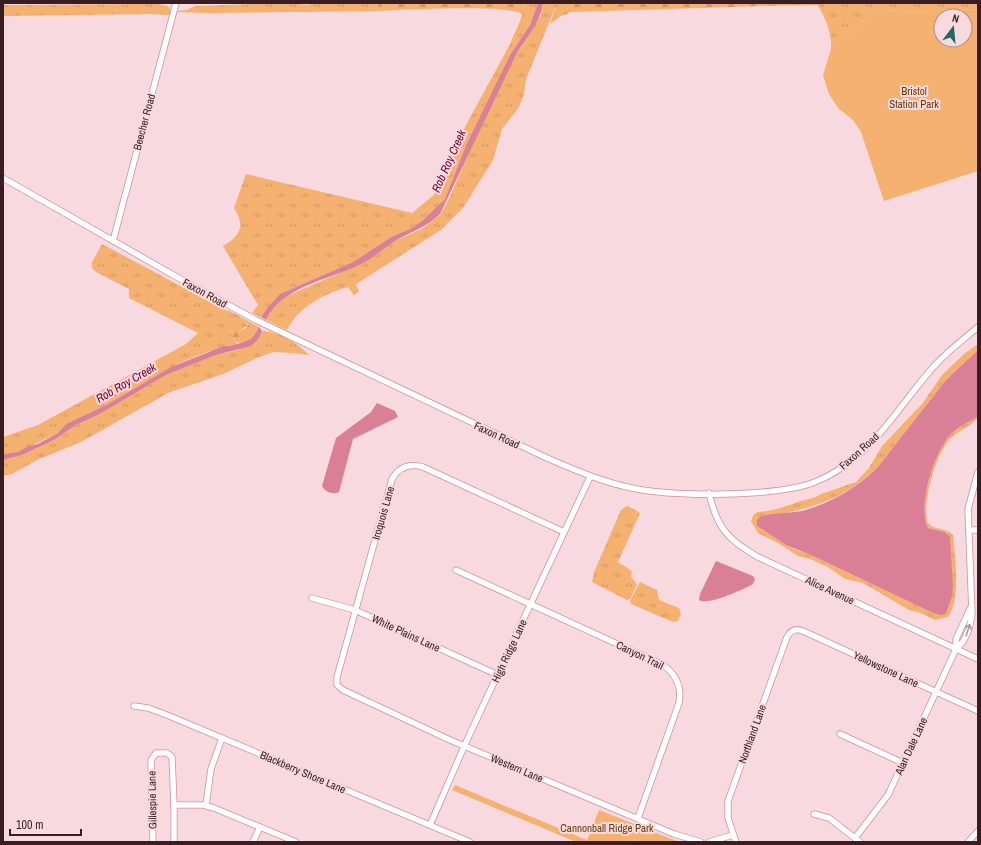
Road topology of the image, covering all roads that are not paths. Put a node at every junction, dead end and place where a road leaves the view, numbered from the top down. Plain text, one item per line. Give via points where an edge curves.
1 (176, 3) edge
2 (3, 178) edge
3 (113, 241) junction
4 (978, 328) edge
5 (978, 472) edge
6 (590, 477) junction
7 (710, 493) junction
8 (969, 530) junction
9 (978, 530) edge
10 (564, 532) junction
11 (456, 570) dead end
12 (312, 598) dead end
13 (531, 604) junction
14 (971, 607) junction
15 (978, 608) edge
16 (355, 610) junction
17 (793, 630) joint
18 (956, 649) junction
19 (978, 659) edge
20 (498, 676) junction
21 (338, 686) joint
22 (936, 692) junction
23 (134, 706) dead end
24 (978, 711) edge
25 (840, 734) dead end
26 (222, 738) junction
27 (465, 746) junction
28 (903, 763) junction
29 (174, 805) junction
30 (206, 805) junction
31 (814, 814) dead end
32 (638, 818) junction
33 (430, 825) junction
34 (260, 827) junction
35 (978, 831) edge
36 (733, 835) junction
37 (855, 838) junction
38 (152, 842) edge
39 (174, 842) edge
40 (253, 842) edge
41 (296, 842) edge
42 (470, 842) edge
43 (701, 842) edge
44 (709, 842) edge
45 (736, 842) edge
46 (860, 842) edge
47 (968, 842) edge

1 - 3 street, Beecher Road
2 - 3 street, Faxon Road
3 - 6 street, Faxon Road via 256,320 364,373
4 - 7 street, Faxon Road via 937,363 878,435 856,457 835,472 814,482 790,488
5 - 8 street, Alan Dale Lane via 968,509
6 - 7 street, Faxon Road via 633,488 674,493
6 - 10 street, High Ridge Lane
7 - 18 street, Alice Avenue via 714,514 724,531 739,546 758,558
8 - 9 street
8 - 14 street, Alan Dale Lane
10 - 13 street, High Ridge Lane
10 - 16 street, Iroquois Lane via 423,467 404,467 392,479
11 - 13 street, Canyon Trail
12 - 16 street, White Plains Lane
13 - 20 street, High Ridge Lane
13 - 32 street, Canyon Trail via 663,665 675,676 680,686 679,703
14 - 15 street
14 - 18 street, Alan Dale Lane via 956,639
16 - 20 street, White Plains Lane
16 - 21 street, Iroquois Lane via 337,676
17 - 22 street, Yellowstone Lane via 803,630
17 - 36 street, Northland Lane via 787,636 729,799 728,818
18 - 19 street, Alice Avenue
18 - 22 street, Alan Dale Lane
20 - 27 street, High Ridge Lane
21 - 27 street, Western Lane via 364,701
22 - 24 street, Yellowstone Lane
22 - 28 street, Alan Dale Lane
23 - 26 street, Blackberry Shore Lane via 152,710
25 - 28 street
26 - 30 street via 211,768
26 - 33 street, Blackberry Shore Lane
27 - 32 street, Western Lane
27 - 33 street, High Ridge Lane
28 - 37 street, Alan Dale Lane via 881,805
29 - 30 street, Gillespie Lane
29 - 38 street, Gillespie Lane via 172,757 167,753 156,753 152,760
29 - 39 street, Gillespie Lane
30 - 34 street, Gillespie Lane
31 - 37 street via 829,818
32 - 43 street, Western Lane via 674,834
33 - 42 street, Blackberry Shore Lane
34 - 40 street
34 - 41 street, Gillespie Lane
35 - 47 street
36 - 44 street
36 - 45 street, Northland Lane
37 - 46 street

